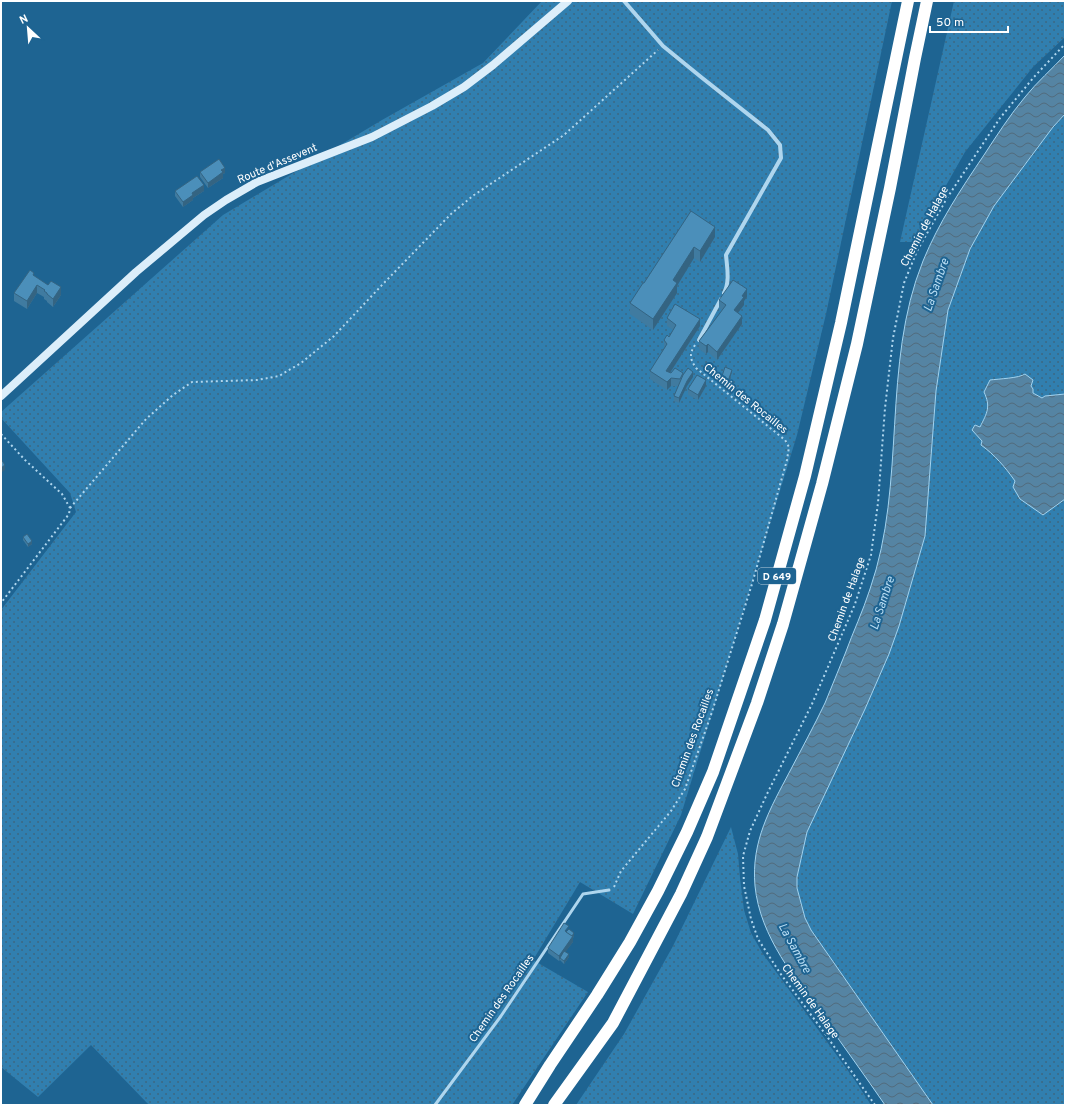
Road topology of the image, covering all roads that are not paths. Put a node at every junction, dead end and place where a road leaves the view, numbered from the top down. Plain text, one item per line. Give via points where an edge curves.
1 (568, 1) edge
2 (624, 1) edge
3 (908, 1) edge
4 (927, 1) edge
5 (699, 340) edge
6 (1, 396) edge
7 (610, 890) road end
8 (435, 1105) edge
9 (525, 1105) edge
10 (554, 1105) edge

1 - 6 street, Route d'Assevent via 493,65 464,87 432,106 372,137 257,182 204,215 136,272
2 - 5 street via 663,46 768,130 780,145 781,158 726,255 727,288
3 - 9 highway, D 649 via 841,323 805,476 765,620 716,765 684,839 637,930
4 - 10 highway, D 649 via 857,344 822,484 783,624 757,703 708,837 681,894 613,1023
7 - 8 lane, Chemin des Rocailles via 584,894 501,1016

